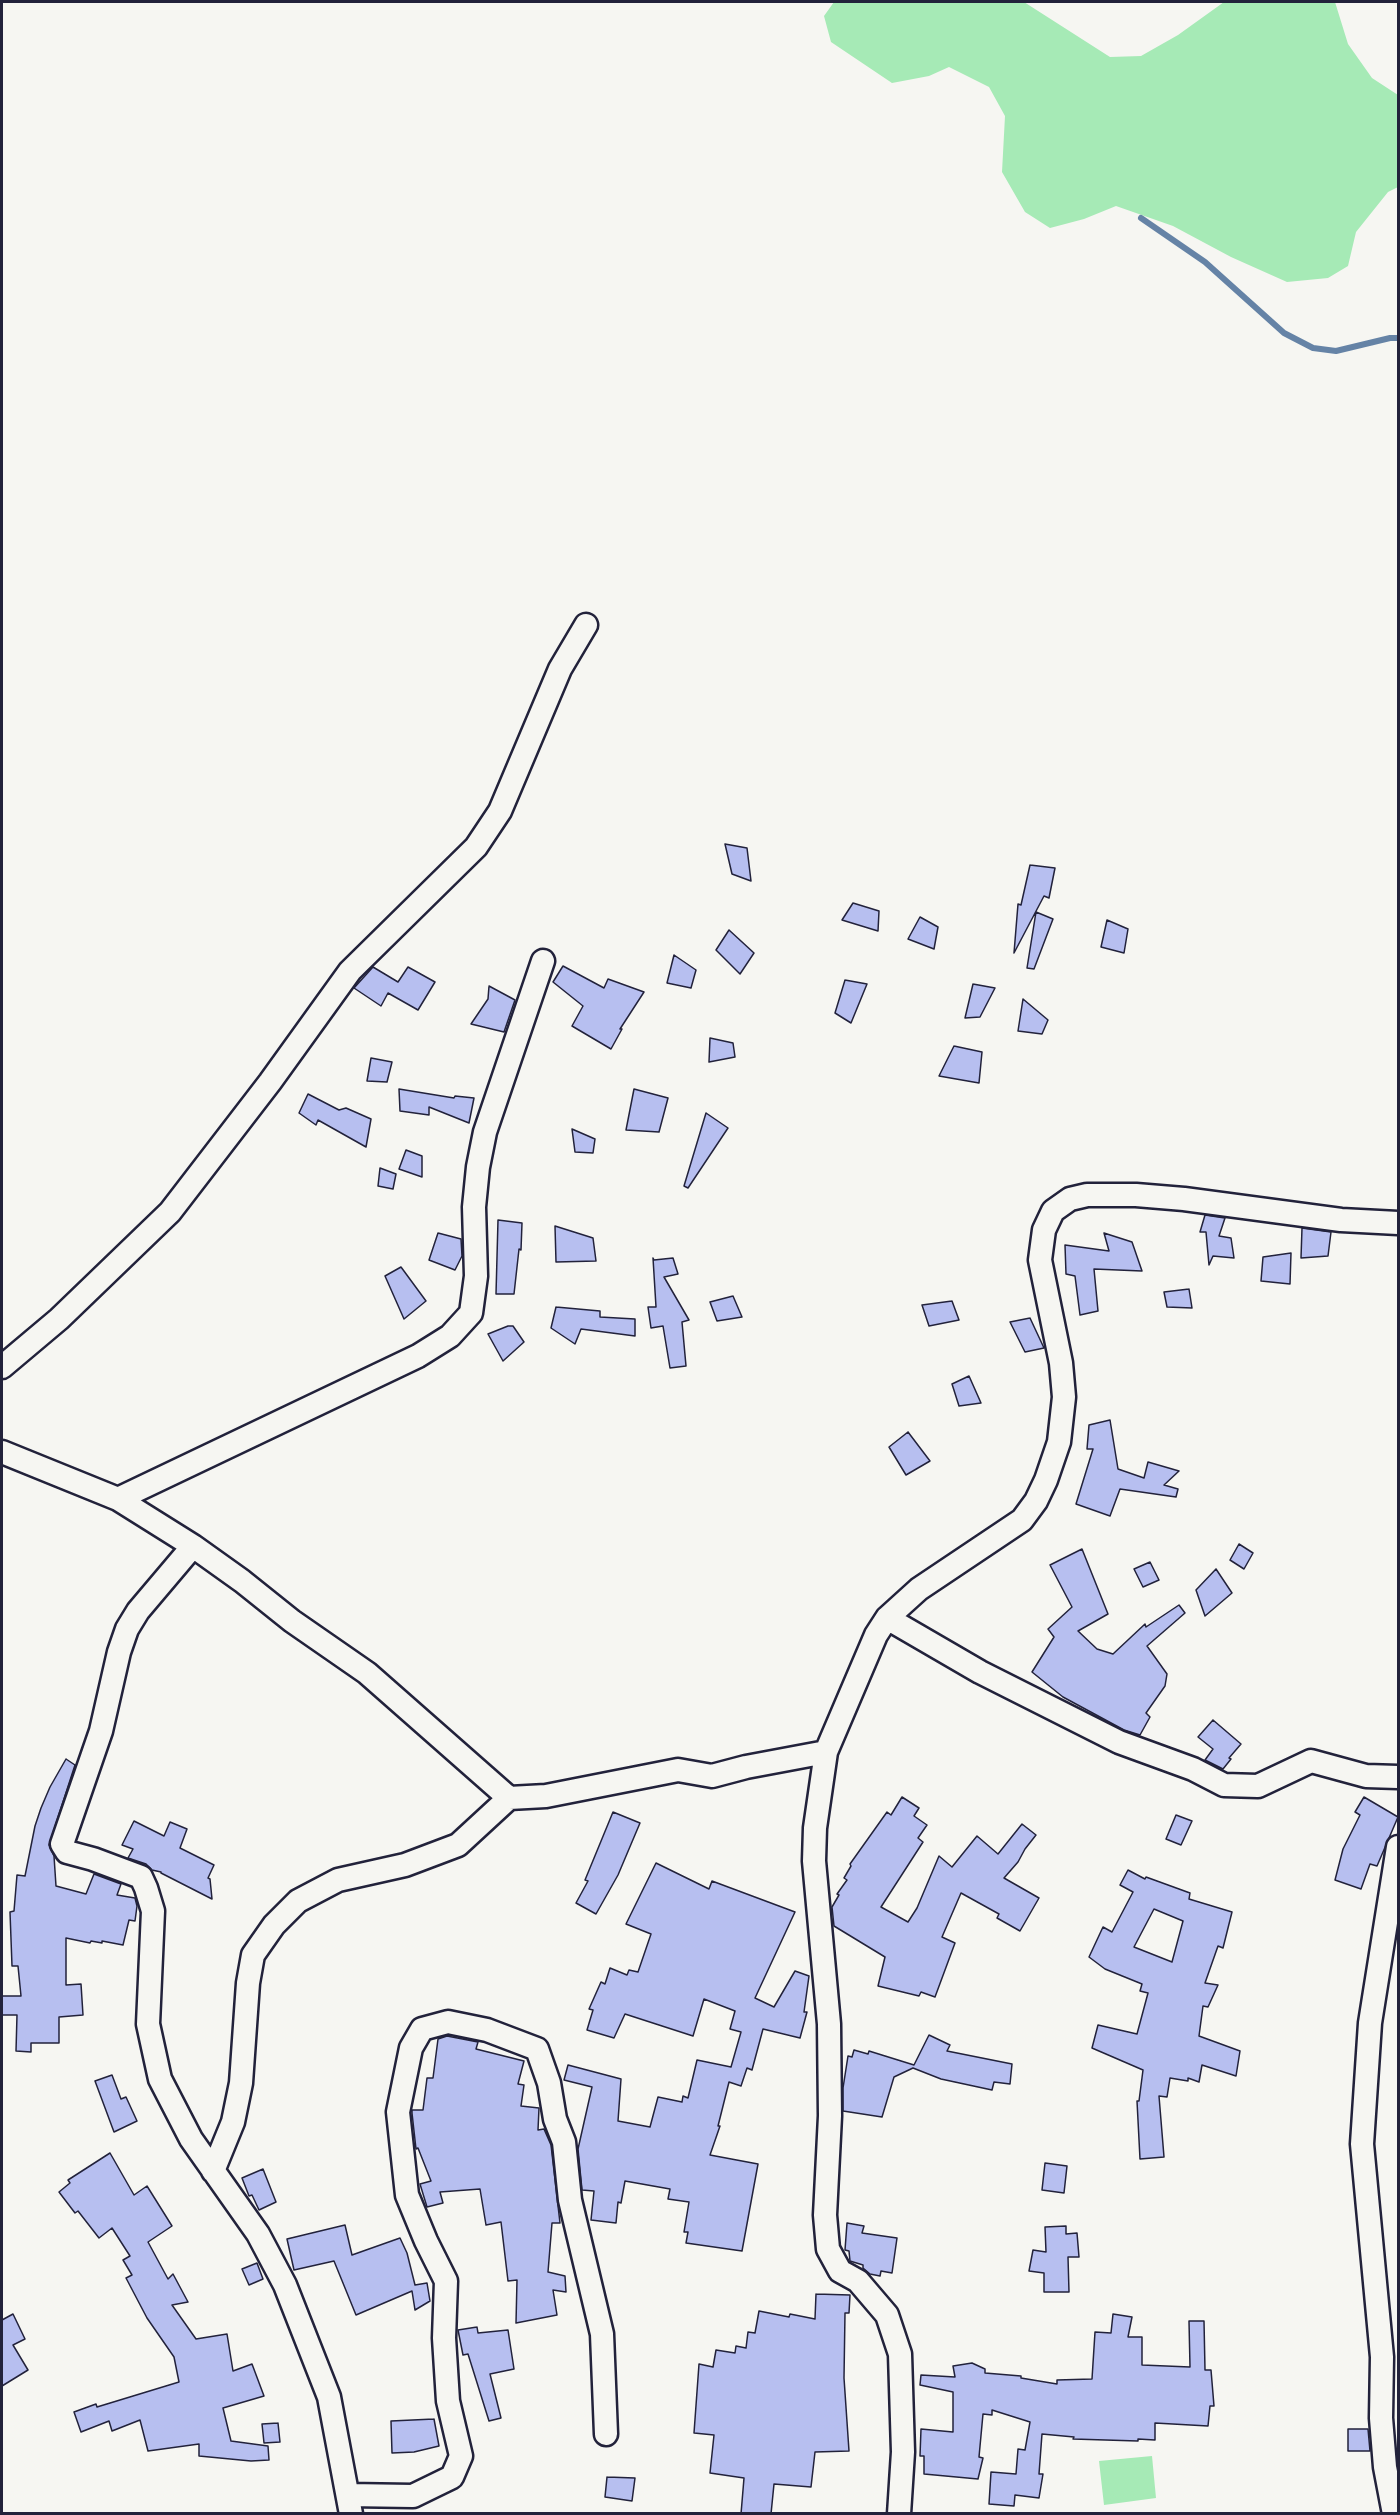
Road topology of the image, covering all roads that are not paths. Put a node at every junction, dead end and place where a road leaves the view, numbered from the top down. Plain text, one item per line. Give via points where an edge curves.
1 (586, 625) dead end
2 (543, 961) dead end
3 (1398, 1223) edge
4 (2, 1367) edge
5 (2, 1452) edge
6 (118, 1498) junction
7 (193, 1546) junction
8 (887, 1618) junction
9 (826, 1752) junction
10 (1398, 1777) edge
11 (509, 1798) junction
12 (1398, 1847) edge
13 (213, 2171) junction
14 (606, 2434) dead end
15 (350, 2505) edge
16 (899, 2514) edge
17 (1394, 2514) edge

1 - 4 street via 560,669 500,811 476,847 350,971 170,1212
2 - 6 street via 485,1132 474,1206 476,1276 471,1313 450,1336 418,1356
3 - 8 street via 1341,1220 1136,1195 1087,1195 1070,1199 1053,1211 1044,1230 1040,1260 1064,1397 1059,1442 1046,1480 1022,1520 919,1589
5 - 6 street
6 - 7 street
7 - 11 street via 367,1674
7 - 13 street via 127,1629 118,1652 101,1731 62,1844 67,1852 141,1877 147,1888 153,1911 148,2024 160,2079 191,2139
8 - 9 street
8 - 10 street via 980,1672 1108,1737 1193,1768 1224,1785 1258,1786 1311,1761 1366,1776
9 - 11 street via 712,1776 678,1770 546,1796
9 - 16 street via 814,1861 829,2024 825,2215 828,2249 840,2271 858,2282 887,2315 900,2354 903,2452
11 - 13 street via 458,1845 405,1865 338,1880 298,1901 274,1925 253,1955 241,2084 233,2122
12 - 17 street via 1370,2023 1362,2144 1382,2357 1385,2467
13 - 15 street via 258,2234 285,2285 329,2397
14 - 15 street via 602,2334 570,2199 564,2142 537,2049 487,2030 448,2022 422,2030 411,2048 398,2112 407,2195 446,2281 448,2401 461,2456 452,2477 413,2496

